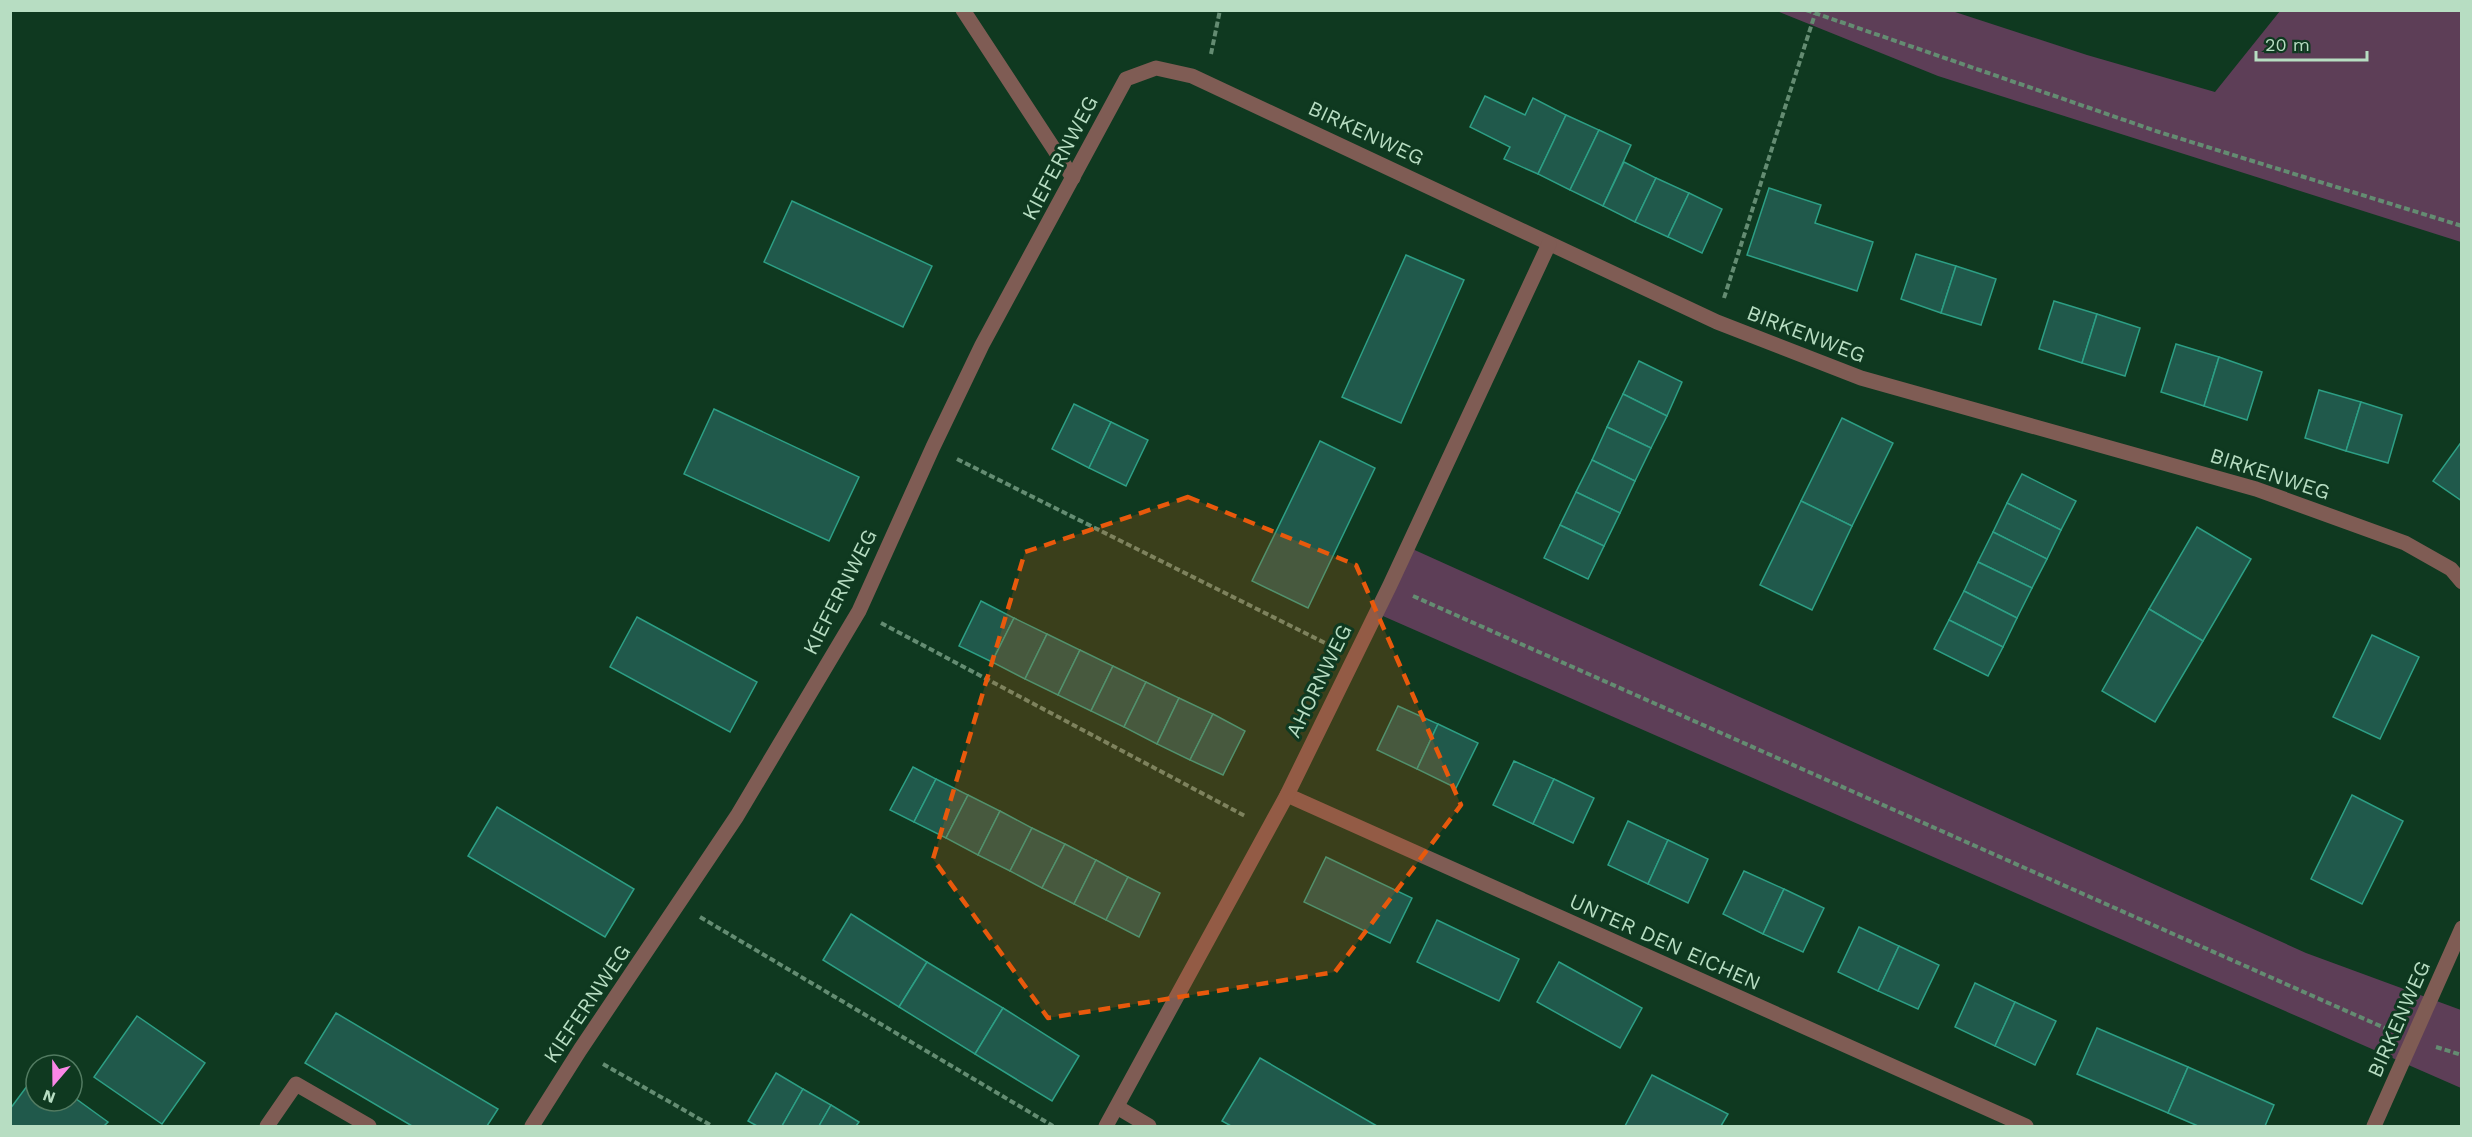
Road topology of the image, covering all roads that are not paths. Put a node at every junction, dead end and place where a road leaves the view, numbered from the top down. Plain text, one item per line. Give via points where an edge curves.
1 (963, 10) edge
2 (1156, 68) joint
3 (1073, 178) junction
4 (1550, 244) junction
5 (2462, 582) edge
6 (1287, 795) junction
7 (2462, 928) edge
8 (1117, 1107) junction
9 (267, 1126) edge
10 (369, 1126) edge
11 (532, 1126) edge
12 (1106, 1126) edge
13 (1149, 1126) edge
14 (2026, 1126) edge
15 (2374, 1126) edge

1 - 3 street
2 - 3 street, KIEFERNWEG via 1126,79
2 - 4 street, BIRKENWEG via 1192,76
3 - 11 street, KIEFERNWEG via 982,345 858,611 737,816
4 - 5 street, BIRKENWEG via 1717,322 1861,378 2256,489 2404,543 2451,569
4 - 6 street, AHORNWEG
6 - 8 street, AHORNWEG
6 - 14 street, UNTER DEN EICHEN
7 - 15 street, BIRKENWEG
8 - 12 street, AHORNWEG
8 - 13 street
9 - 10 street via 296,1084

